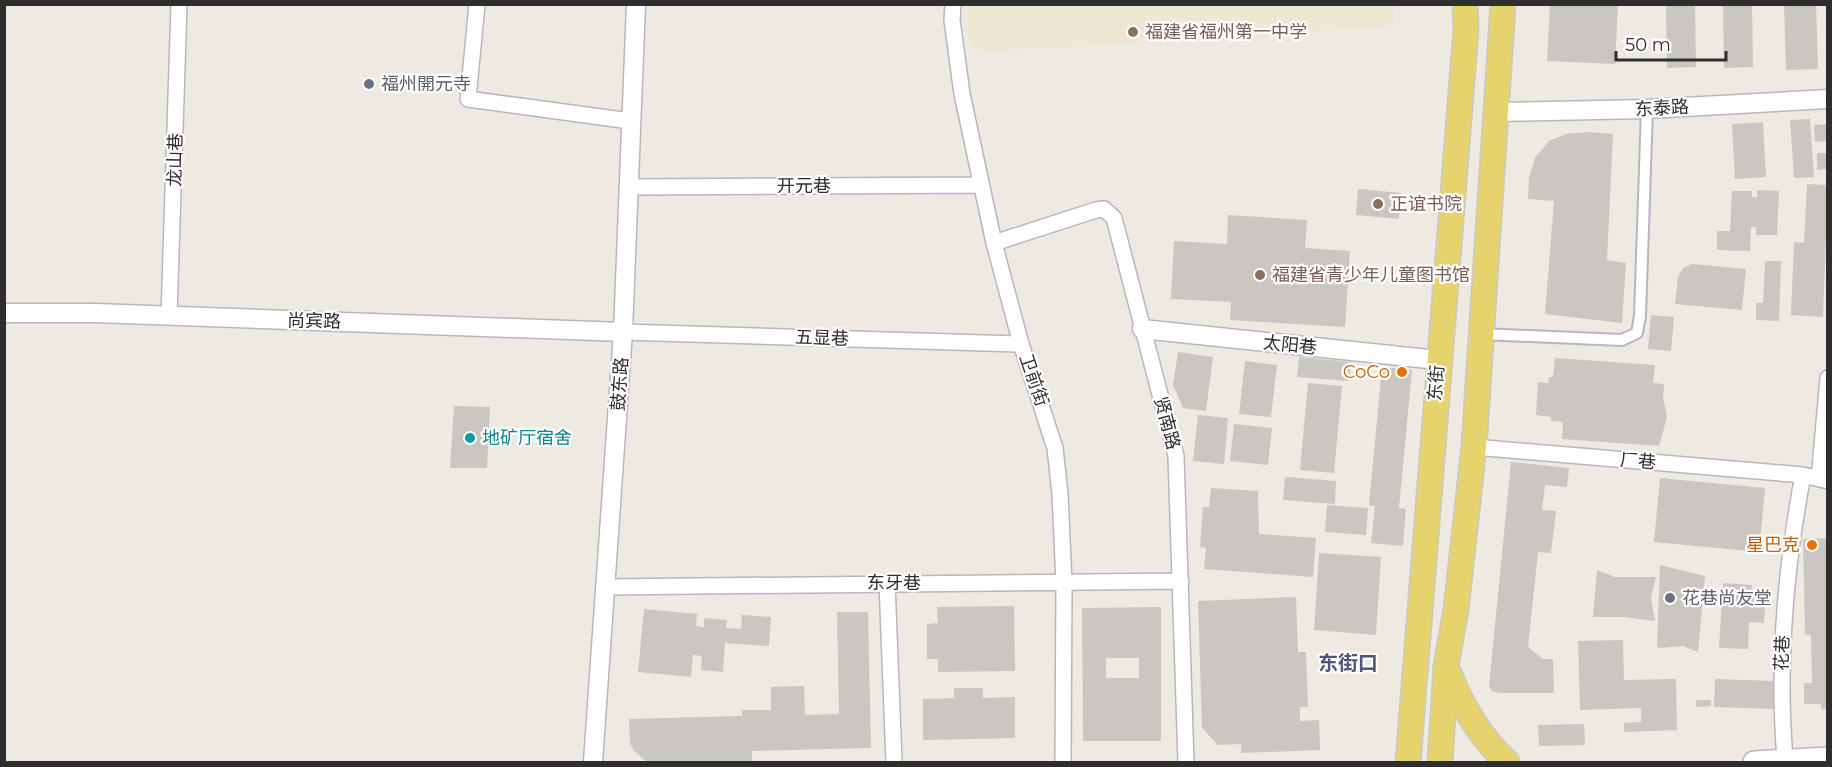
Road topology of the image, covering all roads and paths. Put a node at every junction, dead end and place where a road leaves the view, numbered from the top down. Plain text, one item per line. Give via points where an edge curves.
1 (180, 4) edge
2 (477, 4) edge
3 (636, 4) edge
4 (953, 4) edge
5 (1465, 4) edge
6 (1503, 4) edge
7 (1827, 99) edge
8 (1647, 109) junction
9 (1496, 112) junction
10 (630, 121) junction
11 (981, 185) junction
12 (627, 187) junction
13 (994, 243) junction
14 (4, 313) edge
15 (169, 316) junction
16 (1143, 329) junction
17 (623, 332) junction
18 (1481, 334) junction
19 (1021, 344) junction
20 (1438, 360) junction
21 (1827, 378) edge
22 (1474, 447) junction
23 (1803, 475) junction
24 (1823, 480) edge
25 (1180, 581) junction
26 (887, 582) junction
27 (1064, 583) junction
28 (607, 587) junction
29 (1446, 666) junction
30 (1827, 758) edge
31 (1785, 759) junction
32 (593, 762) edge
33 (894, 762) edge
34 (1063, 762) edge
35 (1186, 762) edge
36 (1408, 762) edge
37 (1440, 762) edge
38 (1507, 762) edge
39 (1754, 762) edge

1 - 15 street, 龙山巷
2 - 10 street via 468,99
3 - 10 street, 鼓东路
4 - 11 street, 卫前街 via 956,60
5 - 20 main road, 东街
6 - 9 main road
7 - 8 street, 东泰路
8 - 9 street, 东泰路
8 - 18 street via 1637,333 1622,340
9 - 18 main road
10 - 12 street, 鼓东路
11 - 12 street, 开元巷
11 - 13 street, 卫前街
12 - 17 street, 鼓东路
13 - 16 street, 贤南路 via 1104,210 1114,218
13 - 19 street, 卫前街
14 - 15 street, 尚宾路
15 - 17 street, 尚宾路
16 - 20 street, 太阳巷
16 - 25 street, 贤南路 via 1176,456
17 - 19 street, 五显巷
17 - 28 street, 鼓东路
18 - 22 main road
19 - 27 street, 卫前街 via 1055,448
20 - 36 main road, 东街
21 - 24 street
22 - 23 street, 厂巷
22 - 29 main road
23 - 24 street, 厂巷
23 - 31 street, 花巷 via 1784,593 1780,706
25 - 27 street, 东牙巷
25 - 35 street, 贤南路
26 - 27 street, 东牙巷
26 - 28 street, 东牙巷
26 - 33 street
27 - 34 street, 卫前街
28 - 32 street, 鼓东路
29 - 37 main road
29 - 38 main road via 1461,705
30 - 31 main road
31 - 39 main road

